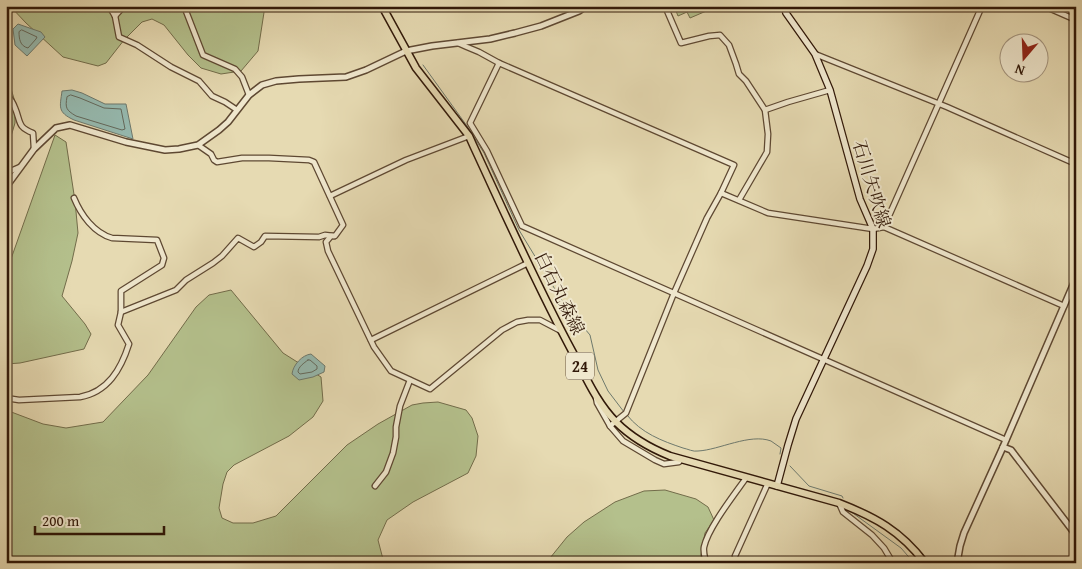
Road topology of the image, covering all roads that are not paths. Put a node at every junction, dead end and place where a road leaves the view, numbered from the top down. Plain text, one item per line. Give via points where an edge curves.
1 (108, 6) edge
2 (124, 6) edge
3 (184, 6) edge
4 (382, 6) edge
5 (586, 6) edge
6 (665, 6) edge
7 (784, 6) edge
8 (982, 6) edge
9 (1044, 6) edge
10 (115, 16) junction
11 (1076, 20) edge
12 (458, 43) junction
13 (406, 51) junction
14 (815, 54) junction
15 (499, 62) junction
16 (830, 90) junction
17 (6, 94) edge
18 (249, 95) junction
19 (939, 104) junction
20 (237, 110) junction
21 (765, 110) junction
22 (469, 136) junction
23 (198, 145) junction
24 (34, 149) junction
25 (1076, 164) edge
26 (20, 167) junction
27 (6, 173) edge
28 (6, 187) edge
29 (721, 193) junction
30 (330, 196) junction
31 (74, 198) dead end
32 (739, 200) junction
33 (884, 227) junction
34 (873, 230) junction
35 (335, 236) junction
36 (528, 263) junction
37 (1076, 278) edge
38 (674, 293) junction
39 (1064, 306) junction
40 (121, 312) junction
41 (562, 332) junction
42 (371, 340) junction
43 (824, 359) junction
44 (410, 380) junction
45 (6, 398) edge
46 (613, 424) junction
47 (1006, 440) junction
48 (1003, 447) junction
49 (746, 478) junction
50 (768, 483) junction
51 (376, 486) dead end
52 (777, 486) junction
53 (839, 503) junction
54 (1076, 535) edge
55 (735, 556) dead end
56 (706, 563) edge
57 (893, 563) edge
58 (925, 563) edge
59 (957, 563) edge

1 - 10 street
2 - 10 street
3 - 18 street via 203,55 236,69
4 - 13 main road, 白石丸森線 / 24
5 - 12 street via 541,26 490,39
6 - 21 street via 681,43 720,35 729,45 739,74
7 - 14 main road, 石川矢吹線
8 - 19 street
9 - 11 street
10 - 20 street via 119,37 199,81 212,96
12 - 13 street
12 - 15 street
13 - 18 street via 346,77 276,81 262,85
13 - 22 main road, 白石丸森線 / 24
14 - 16 main road, 石川矢吹線
14 - 19 street
15 - 29 street via 734,166
15 - 38 street via 470,123 522,226
16 - 21 street
16 - 34 main road, 石川矢吹線 via 860,199
17 - 24 street via 14,104 20,125 33,133
18 - 20 street
19 - 25 street
19 - 33 street
20 - 23 street via 224,126
21 - 32 street via 767,152
22 - 30 street via 406,160
22 - 36 main road, 白石丸森線 / 24
23 - 24 street via 164,150 70,125 56,128
23 - 30 street via 217,162 242,158 311,160
24 - 26 street
26 - 27 street
26 - 28 street
29 - 32 street
29 - 38 street
30 - 35 street via 343,225
31 - 40 street via 88,222 106,237 157,240 164,258 162,265 121,291
32 - 34 street via 768,213
33 - 34 street
33 - 39 street
34 - 43 main road, 石川矢吹線 via 873,249
35 - 40 street via 266,236 254,247 238,238 222,256 176,290
35 - 42 street via 326,242 328,251
36 - 41 main road, 白石丸森線 / 24
36 - 42 street
37 - 39 street
38 - 43 street
38 - 46 street via 624,414
39 - 47 street
40 - 45 street via 118,325 129,344 121,364 105,386 80,397
41 - 44 street via 540,320 517,322 502,330 430,389
41 - 46 main road, 白石丸森線 / 24
42 - 44 street via 392,371
43 - 47 street
43 - 52 main road, 石川矢吹線 via 796,419
44 - 51 street via 400,406 393,452 386,472
46 - 49 main road, 白石丸森線 / 24 via 649,447
47 - 48 street
48 - 54 street via 1011,450
48 - 59 street via 964,533
49 - 50 main road, 白石丸森線 / 24
49 - 56 street via 706,539
50 - 52 main road, 白石丸森線 / 24
50 - 55 street
52 - 53 main road, 白石丸森線 / 24
53 - 57 street via 843,512 884,548
53 - 58 main road, 白石丸森線 / 24 via 873,517 894,531

